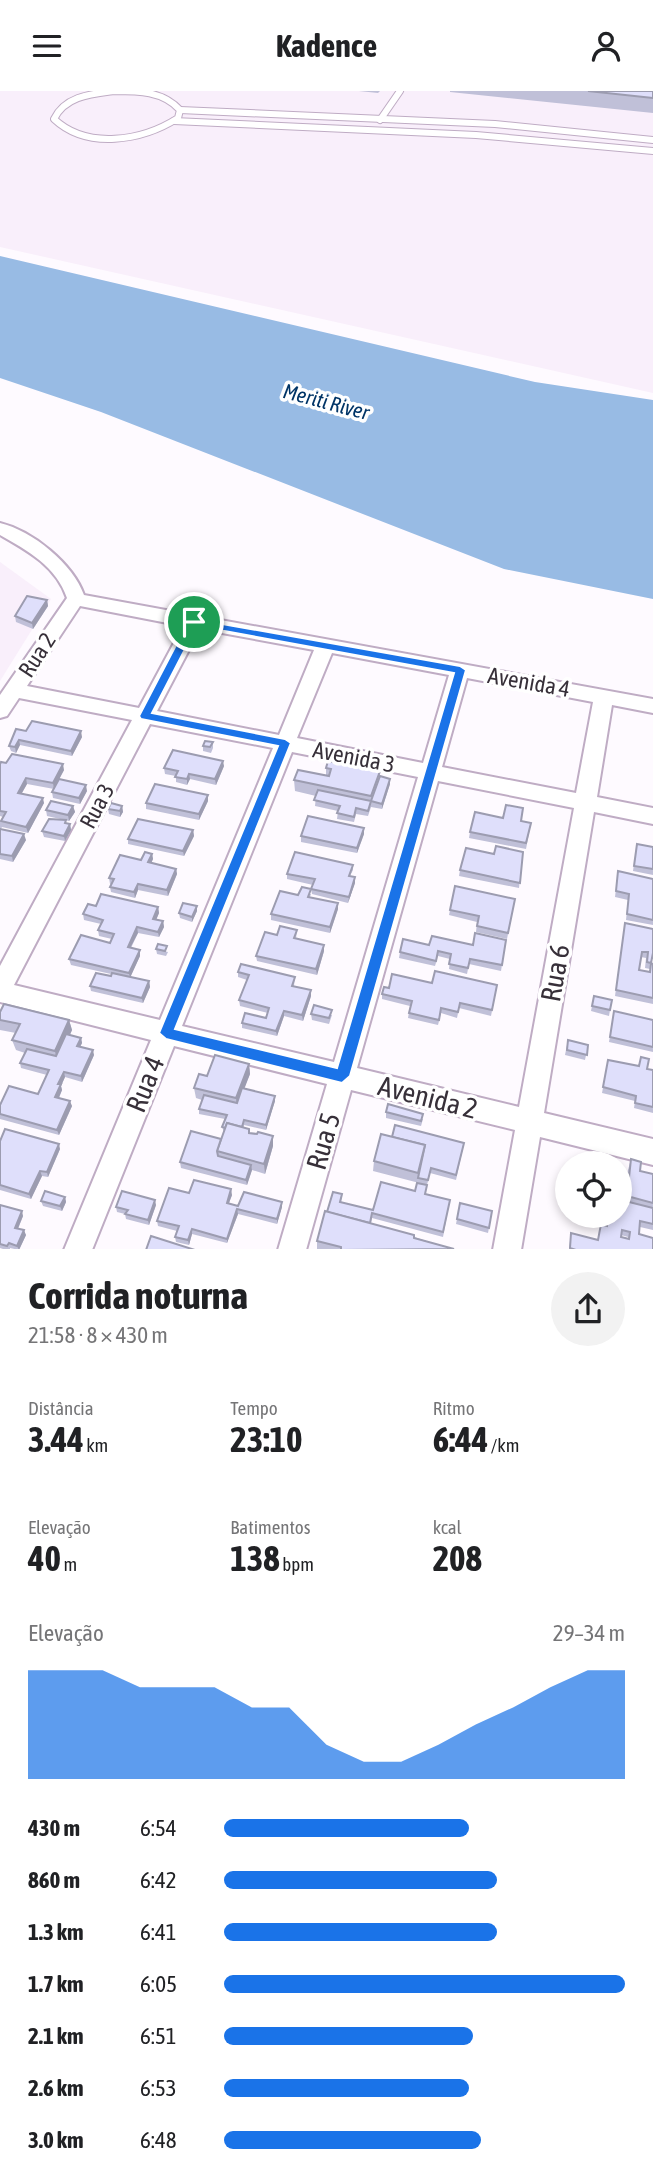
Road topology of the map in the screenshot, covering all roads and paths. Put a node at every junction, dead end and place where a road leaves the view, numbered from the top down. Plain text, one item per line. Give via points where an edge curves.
1 (400, 91) edge
2 (180, 110) junction
3 (381, 118) junction
4 (174, 121) junction
5 (374, 129) junction
6 (653, 140) edge
7 (653, 151) edge
8 (0, 528) edge
9 (76, 601) junction
10 (194, 622) junction
11 (325, 646) junction
12 (460, 670) junction
13 (15, 690) junction
14 (604, 696) junction
15 (653, 706) edge
16 (0, 711) edge
17 (145, 716) junction
18 (285, 743) junction
19 (431, 772) junction
20 (585, 803) junction
21 (653, 816) edge
22 (0, 991) edge
23 (166, 1033) junction
24 (342, 1076) junction
25 (529, 1122) junction
26 (653, 1152) edge
27 (78, 1249) edge
28 (292, 1249) edge
29 (507, 1249) edge

1 - 3 lane
2 - 3 lane
2 - 4 lane
2 - 4 lane via 158,95 114,91 64,104 54,119 72,133 111,138 154,132
3 - 5 lane
3 - 6 lane
4 - 5 lane
5 - 7 lane
8 - 9 street via 48,556 64,574
9 - 10 street, Avenida 4
9 - 13 street, Rua 2 via 69,604
10 - 11 street, Avenida 4
10 - 17 street, Rua 3
11 - 12 street, Avenida 4
11 - 18 street, Rua 4
12 - 14 street, Avenida 4
12 - 19 street, Rua 5
13 - 16 street, Rua 2
13 - 17 street, Avenida 3
14 - 15 street, Avenida 4
14 - 20 street, Rua 6
17 - 18 street, Avenida 3
17 - 22 street, Rua 3
18 - 19 street, Avenida 3
18 - 23 street, Rua 4
19 - 20 street, Avenida 3
19 - 24 street, Rua 5
20 - 21 street, Avenida 3
20 - 25 street, Rua 6
22 - 23 street, Avenida 2
23 - 24 street, Avenida 2
23 - 27 street, Rua 4
24 - 25 street, Avenida 2
24 - 28 street, Rua 5
25 - 26 street, Avenida 2
25 - 29 street, Rua 6

